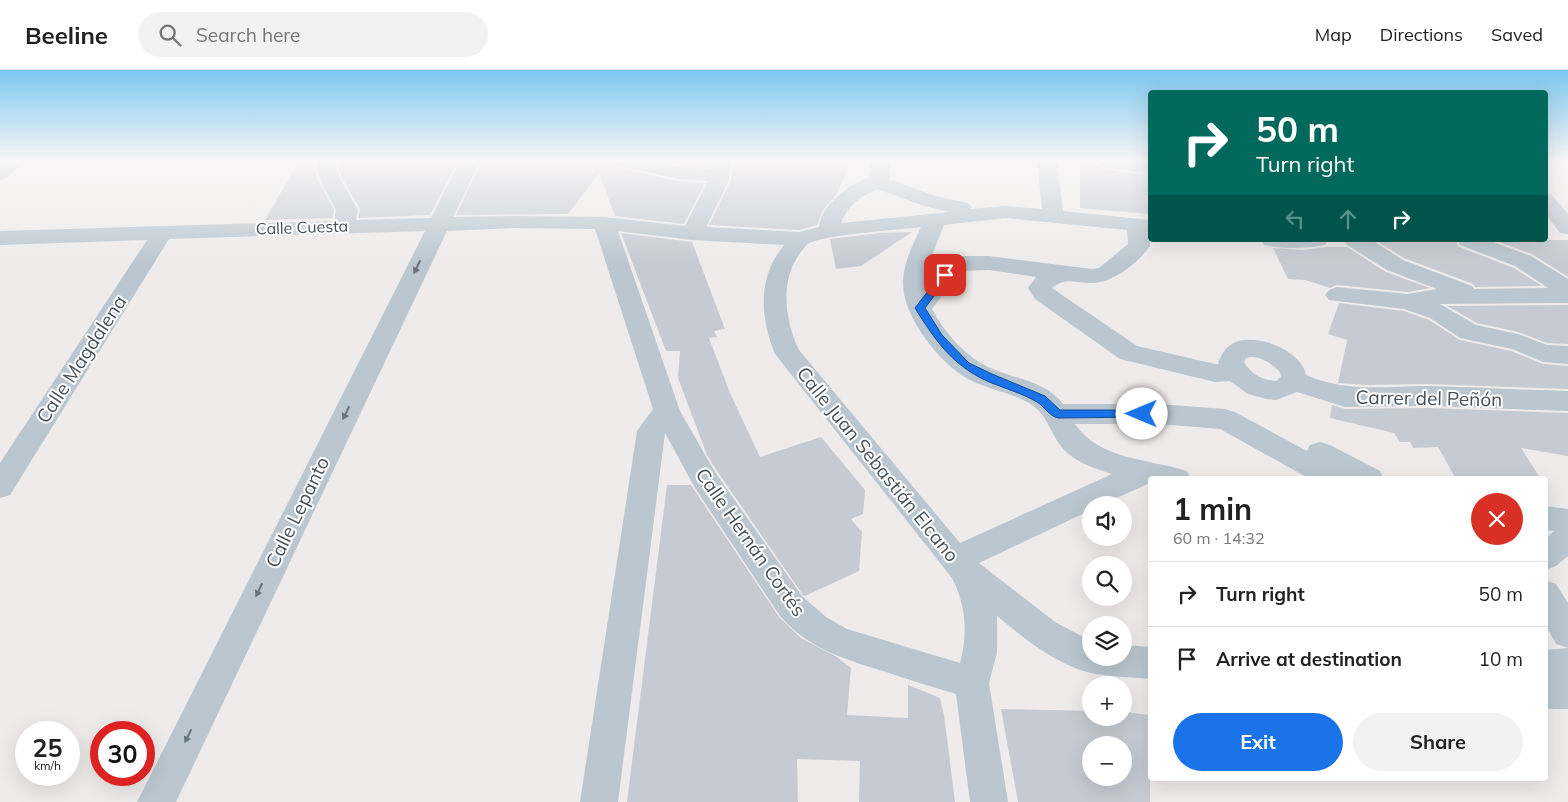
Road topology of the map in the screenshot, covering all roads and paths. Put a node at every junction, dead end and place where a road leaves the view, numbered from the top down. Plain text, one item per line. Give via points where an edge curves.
1 (339, 195) edge
2 (453, 195) edge
3 (711, 195) edge
4 (850, 195) edge
5 (913, 195) edge
6 (1050, 195) edge
7 (1548, 203) edge
8 (1005, 212) junction
9 (1052, 216) junction
10 (936, 218) junction
11 (604, 222) junction
12 (439, 223) junction
13 (1144, 225) edge
14 (344, 226) junction
15 (1568, 228) edge
16 (829, 231) junction
17 (163, 232) junction
18 (692, 233) junction
19 (0, 238) edge
20 (800, 240) junction
21 (1359, 242) edge
22 (1473, 242) edge
23 (1060, 274) junction
24 (1568, 290) edge
25 (1337, 295) dead end
26 (1568, 295) edge
27 (1479, 296) junction
28 (1408, 302) junction
29 (920, 308) junction
30 (1568, 355) edge
31 (1235, 372) junction
32 (1293, 380) junction
33 (1568, 401) edge
34 (667, 411) junction
35 (1058, 414) junction
36 (1288, 454) junction
37 (1146, 471) junction
38 (1165, 476) edge
39 (1329, 476) edge
40 (1364, 476) edge
41 (0, 487) edge
42 (1548, 518) edge
43 (1568, 521) edge
44 (1568, 538) edge
45 (1548, 555) edge
46 (959, 565) junction
47 (1548, 599) edge
48 (1568, 633) edge
49 (1082, 653) edge
50 (1132, 661) edge
51 (1148, 663) edge
52 (1568, 664) edge
53 (1548, 666) edge
54 (972, 683) junction
55 (1548, 692) edge
56 (1568, 692) edge
57 (156, 802) edge
58 (599, 802) edge
59 (989, 802) edge

1 - 14 street via 347,210
2 - 12 street, Calle Lepanto
3 - 18 street
4 - 16 street via 834,215
5 - 8 street via 931,202
6 - 9 street
7 - 15 street
8 - 9 street
8 - 10 street
9 - 13 street
10 - 16 street
10 - 29 street via 917,265 914,284
11 - 12 street, Calle Cuesta
11 - 18 street, Calle Cuesta
11 - 34 street, Calle Hernán Cortés
12 - 14 street, Calle Cuesta
12 -> 57 street, Calle Lepanto
13 - 23 street via 1140,246 1106,274
14 - 17 street, Calle Cuesta
16 - 20 street
17 - 19 street, Calle Cuesta
17 - 41 street, Calle Magdalena
18 - 20 street
20 - 46 street, Calle Juan Sebastián Elcano via 781,265 777,282 775,304 779,336 788,354
21 - 27 street via 1395,265
22 - 24 street via 1523,261
23 - 29 street via 960,262 952,266
23 - 31 street via 1042,283 1043,294 1129,352 1215,373
25 - 28 street
26 - 27 street
27 - 28 street via 1430,297
28 - 30 street via 1438,312 1470,332 1518,342 1530,349 1554,355
29 - 35 street via 939,338 966,365 1041,399
31 - 32 street via 1264,389 1283,388
31 - 32 street via 1231,362 1243,349 1263,350 1282,359 1293,372
32 - 33 street, Carrer del Peñón via 1345,397
34 - 54 street, Calle Hernán Cortés via 705,480 791,606 804,620 822,634 842,643
34 - 58 street via 652,431
35 - 36 street via 1159,414 1225,419
35 - 37 street via 1069,437 1084,452
36 - 39 street
36 - 40 street via 1291,448 1301,444
37 - 38 street
37 - 46 street
42 - 43 street
44 - 45 street
46 - 49 street via 1044,632
46 - 54 street, Calle Juan Sebastián Elcano via 976,593 981,611 980,652
47 - 48 street
50 - 51 street
52 - 53 street
54 - 59 street, Calle Juan Sebastián Elcano
55 - 56 street

